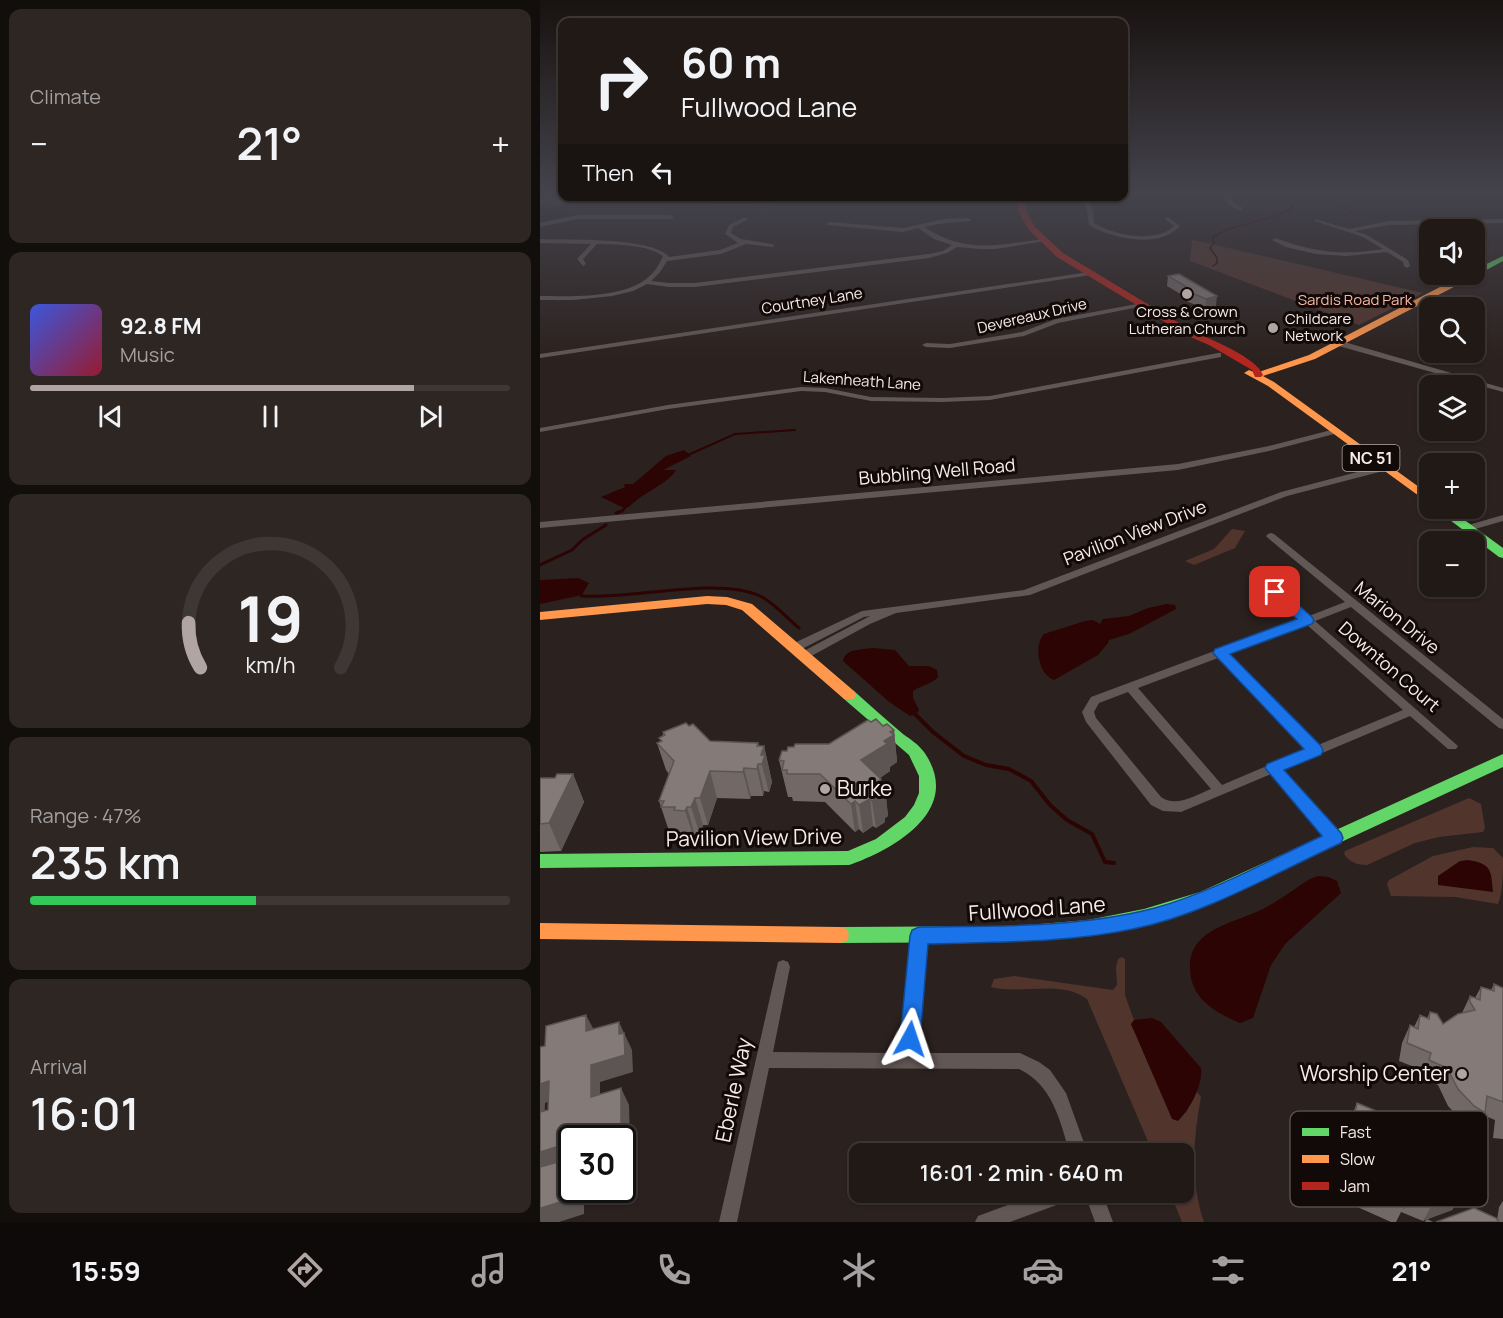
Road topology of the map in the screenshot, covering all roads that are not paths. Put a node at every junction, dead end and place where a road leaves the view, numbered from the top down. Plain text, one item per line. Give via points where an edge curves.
1 (589, 248) edge
2 (656, 248) edge
3 (731, 248) edge
4 (952, 248) edge
5 (1053, 248) edge
6 (1310, 248) edge
7 (1385, 248) edge
8 (1389, 250) junction
9 (1503, 258) edge
10 (665, 259) junction
11 (583, 264) dead end
12 (1407, 266) dead end
13 (1485, 268) edge
14 (1089, 273) junction
15 (646, 282) junction
16 (1451, 285) edge
17 (540, 298) edge
18 (1142, 305) junction
19 (1203, 340) junction
20 (1338, 343) junction
21 (926, 345) dead end
22 (1218, 355) junction
23 (540, 356) edge
24 (1258, 375) junction
25 (1503, 390) edge
26 (540, 430) edge
27 (1335, 431) junction
28 (1384, 468) junction
29 (1419, 493) edge
30 (1503, 518) edge
31 (1455, 519) edge
32 (540, 525) edge
33 (1468, 528) junction
34 (1271, 536) dead end
35 (1503, 554) edge
36 (1275, 592) dead end
37 (1352, 603) junction
38 (540, 616) edge
39 (1307, 621) junction
40 (799, 652) junction
41 (1220, 653) junction
42 (1131, 686) junction
43 (1411, 711) junction
44 (1503, 725) edge
45 (1452, 746) dead end
46 (1316, 751) junction
47 (1503, 760) edge
48 (1273, 768) junction
49 (1220, 791) junction
50 (1334, 838) junction
51 (540, 861) edge
52 (540, 931) edge
53 (919, 936) junction
54 (783, 968) dead end
55 (763, 1060) junction
56 (908, 1060) junction
57 (1075, 1143) edge
58 (1038, 1203) edge
59 (1097, 1203) edge
60 (728, 1222) edge
61 (984, 1222) edge
62 (1104, 1222) edge

1 - 11 street via 580,259
2 - 10 street via 663,251
3 - 10 street
4 - 15 street via 929,256 695,285
5 - 14 main road, NC 51
6 - 8 street via 1341,255
7 - 8 street
8 - 12 street via 1406,261
9 - 13 main road
10 - 15 street
14 - 18 main road, NC 51
14 - 23 street, Courtney Lane
15 - 17 street via 597,296
16 - 20 main road
18 - 19 main road, NC 51
18 - 21 street, Devereaux Drive via 1056,321 1024,334 961,345
19 - 22 main road, NC 51
19 - 24 main road, NC 51 via 1256,369
20 - 24 main road via 1300,362
20 - 25 street
22 - 24 main road, NC 51
22 - 26 street, Lakenheath Lane via 990,398 871,399 801,389
24 - 27 main road, NC 51
27 - 28 main road, NC 51
27 - 32 street, Bubbling Well Road via 1178,467
28 - 29 main road, NC 51
28 - 40 street, Pavilion View Drive via 1284,494 1026,592 894,610
30 - 33 street
31 - 33 main road
33 - 35 main road
34 - 37 street, Marion Drive
36 - 39 street, Downton Court
37 - 39 street
37 - 44 street, Marion Drive
38 - 40 main road, Pavilion View Drive via 727,601 747,607
39 - 41 street
39 - 43 street, Downton Court
40 - 51 main road, Pavilion View Drive via 913,749 925,764 928,797 921,811 896,836 857,855 839,859
41 - 42 street
41 - 46 street
42 - 49 street
42 - 49 street via 1095,700 1088,712 1156,801 1163,806 1181,807
43 - 45 street, Downton Court
43 - 46 street
46 - 48 street
47 - 50 main road, Fullwood Lane
48 - 49 street
48 - 50 street
50 - 53 main road, Fullwood Lane via 1206,897 1133,921 1048,933
52 - 53 main road, Fullwood Lane
53 - 56 street
54 - 55 street, Eberle Way
55 - 56 street
55 - 60 street, Eberle Way
56 - 57 street via 1006,1060 1033,1065 1052,1083
58 - 61 street
59 - 62 street

